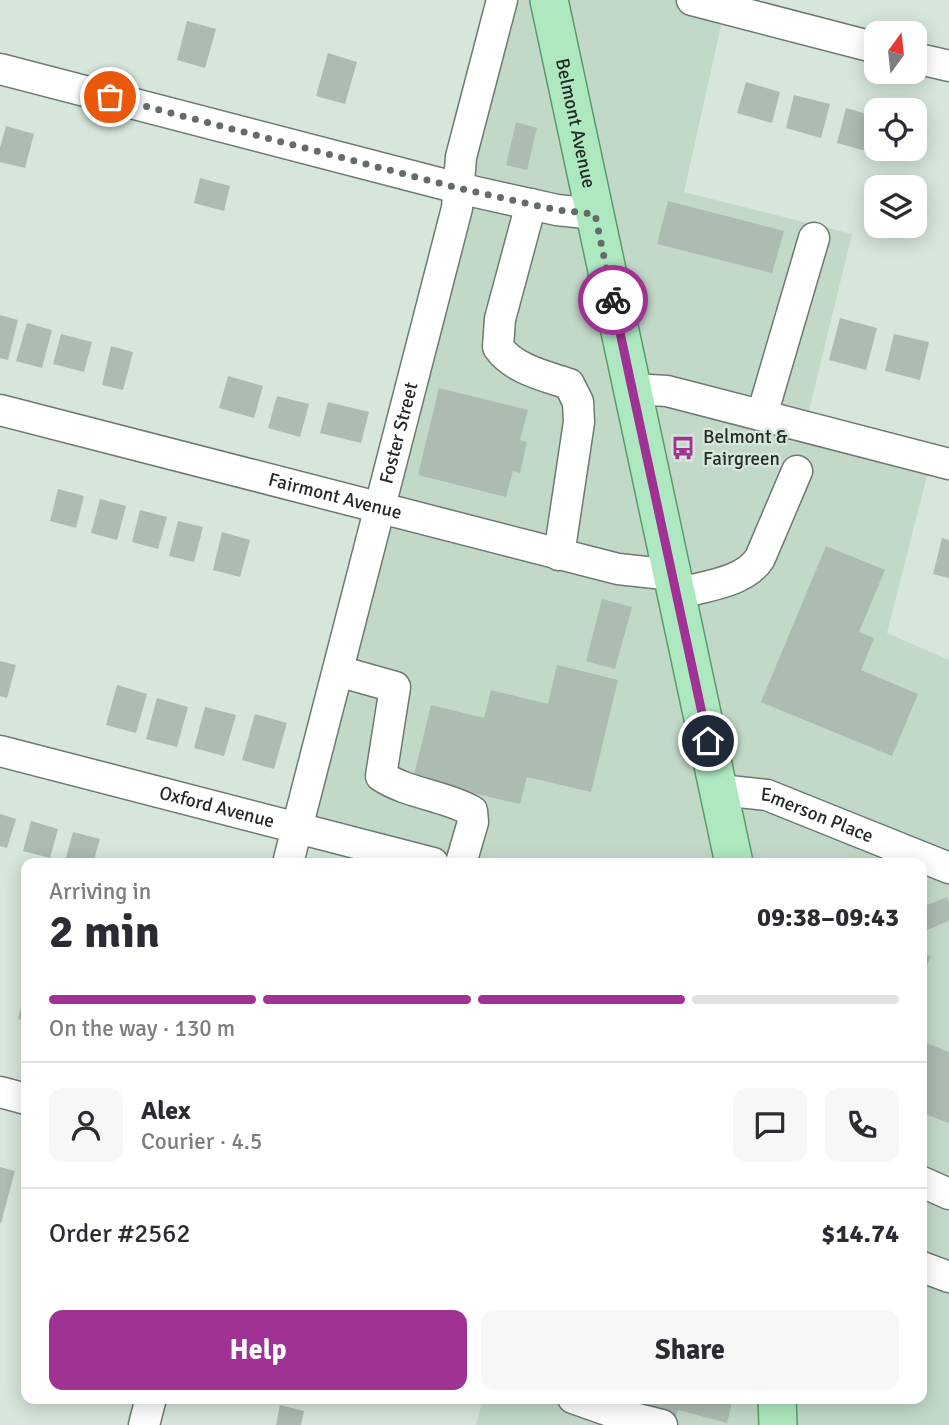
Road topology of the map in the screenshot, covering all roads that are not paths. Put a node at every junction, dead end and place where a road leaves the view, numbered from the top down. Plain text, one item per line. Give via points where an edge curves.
1 (502, 0) edge
2 (549, 0) edge
3 (692, 0) edge
4 (864, 45) edge
5 (928, 61) edge
6 (949, 66) edge
7 (0, 69) edge
8 (458, 188) junction
9 (531, 204) junction
10 (595, 214) junction
11 (814, 238) dead end
12 (632, 389) junction
13 (0, 410) edge
14 (762, 415) junction
15 (949, 464) edge
16 (797, 471) dead end
17 (380, 509) junction
18 (559, 555) junction
19 (675, 584) junction
20 (338, 671) junction
21 (0, 751) edge
22 (719, 790) junction
23 (297, 827) junction
24 (289, 858) edge
25 (414, 858) edge
26 (462, 858) edge
27 (733, 858) edge
28 (924, 858) edge
29 (927, 859) edge
30 (949, 868) edge
31 (0, 1092) edge
32 (21, 1098) edge
33 (927, 1184) edge
34 (949, 1194) edge
35 (927, 1269) edge
36 (949, 1277) edge
37 (149, 1404) edge
38 (594, 1404) edge
39 (777, 1404) edge
40 (144, 1425) edge
41 (662, 1425) edge
42 (778, 1425) edge

1 - 8 street, Foster Street via 461,157
2 - 10 main road, Belmont Avenue
3 - 4 street
5 - 6 street
7 - 8 street
8 - 9 street
8 - 17 street, Foster Street via 457,208
9 - 10 street
9 - 18 street via 500,319 498,347 506,358 569,384 578,402
10 - 12 main road, Belmont Avenue
11 - 14 street
12 - 14 street via 667,391
12 - 19 main road, Belmont Avenue
13 - 17 street, Fairmont Avenue
14 - 15 street
16 - 19 street via 754,567 741,575
17 - 18 street, Fairmont Avenue
17 - 20 street, Foster Street
18 - 19 street, Fairmont Avenue
19 - 22 main road, Belmont Avenue
20 - 23 street, Foster Street
20 - 26 street via 395,687 381,776 396,786 472,811
21 - 23 street, Oxford Avenue
22 - 27 main road, Belmont Avenue
22 - 28 street, Emerson Place via 767,795
23 - 24 street, Foster Street
23 - 25 street, Oxford Avenue
29 - 30 street, Emerson Place
31 - 32 street
33 - 34 street
35 - 36 street
37 - 40 street
38 - 41 street
39 - 42 main road

